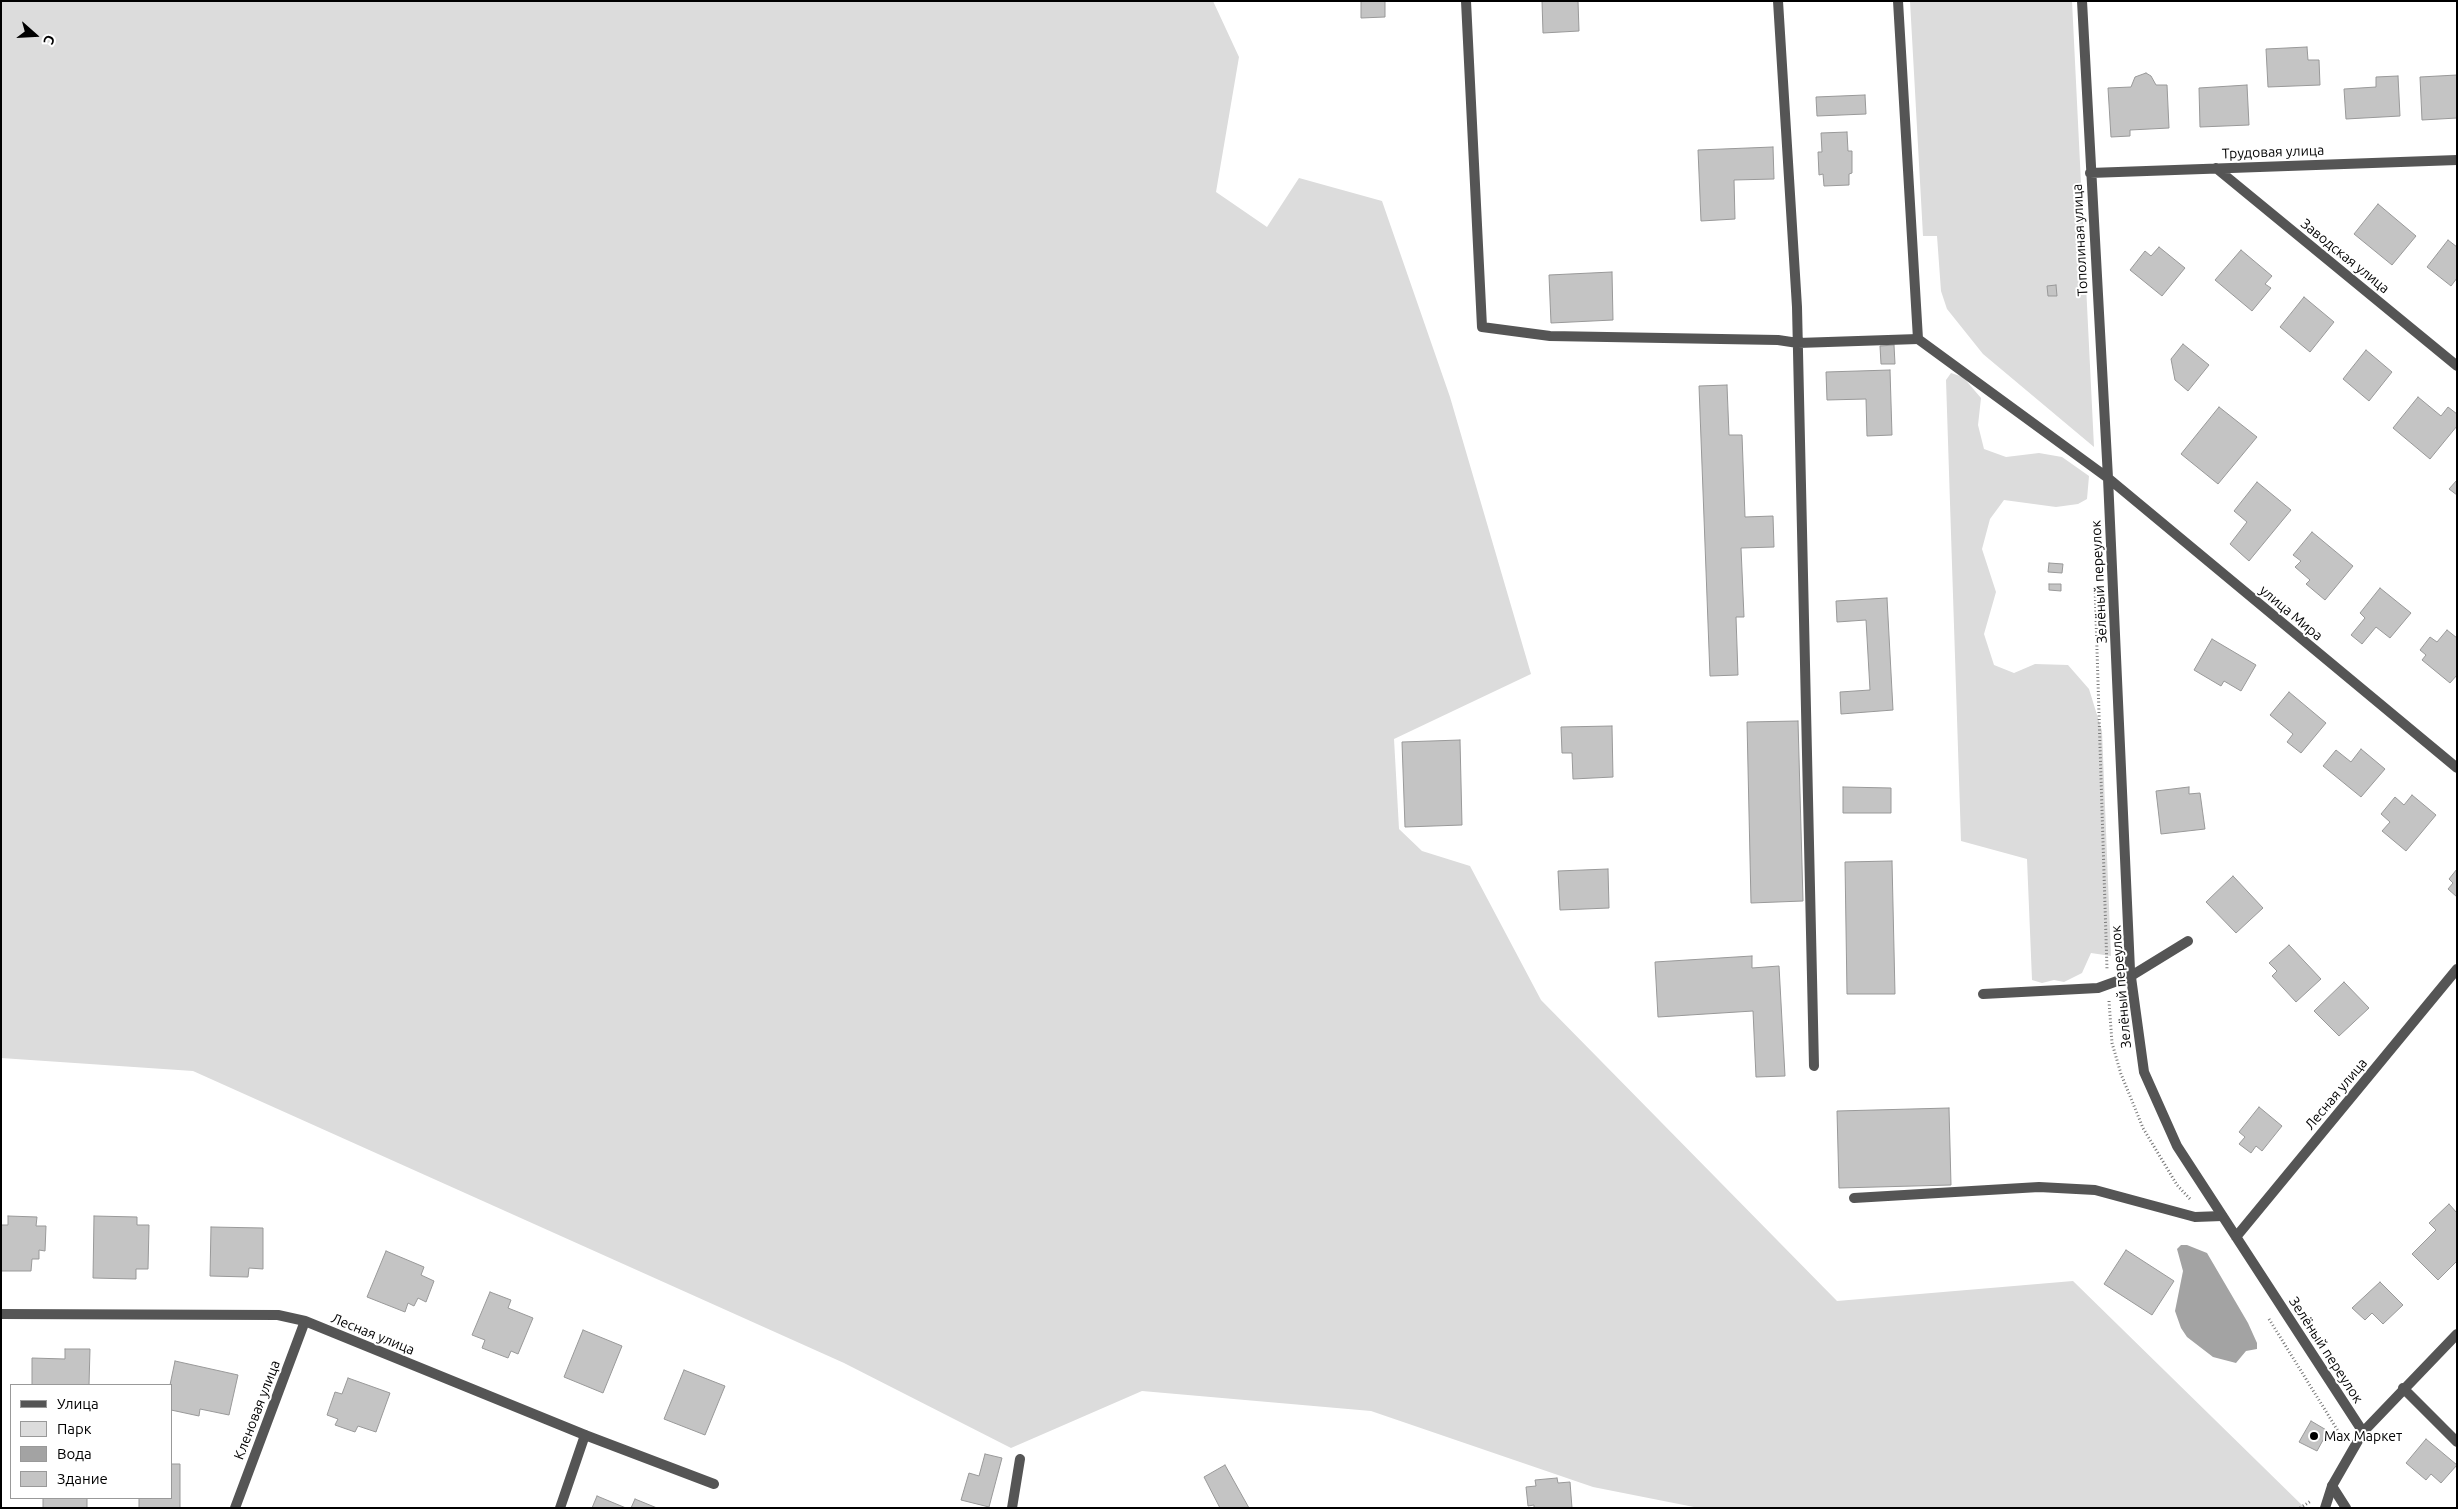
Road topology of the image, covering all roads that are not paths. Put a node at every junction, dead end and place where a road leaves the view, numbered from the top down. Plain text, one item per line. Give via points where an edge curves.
1 (1466, 1) edge
2 (1778, 1) edge
3 (1898, 1) edge
4 (2082, 1) edge
5 (2457, 160) edge
6 (2216, 168) junction
7 (2090, 173) junction
8 (1918, 339) junction
9 (1798, 343) junction
10 (2457, 366) edge
11 (2108, 478) junction
12 (2457, 768) edge
13 (2188, 941) dead end
14 (2457, 969) edge
15 (2131, 976) junction
16 (1983, 994) dead end
17 (1814, 1066) dead end
18 (1854, 1198) dead end
19 (2222, 1216) junction
20 (2236, 1237) junction
21 (1, 1314) edge
22 (305, 1322) junction
23 (2457, 1334) edge
24 (2403, 1388) junction
25 (2363, 1432) junction
26 (584, 1435) junction
27 (2457, 1442) edge
28 (1020, 1459) dead end
29 (714, 1484) dead end
30 (2332, 1486) junction
31 (235, 1508) edge
32 (560, 1508) edge
33 (1012, 1508) edge
34 (2325, 1508) edge
35 (2346, 1508) edge

1 - 9 street via 1482,327 1550,336
2 - 9 street
3 - 8 street
4 - 7 street, Тополиная улица
5 - 6 street, Трудовая улица
6 - 7 street, Трудовая улица
6 - 10 street, Заводская улица
7 - 11 street, Тополиная улица
8 - 9 street
8 - 11 street, улица Мира
9 - 17 street
11 - 12 street, улица Мира
11 - 15 street, Зелёный переулок
13 - 15 street
14 - 20 street, Лесная улица
15 - 16 street via 2098,988
15 - 19 street, Зелёный переулок via 2144,1072 2177,1146
18 - 19 street via 2039,1187 2094,1190 2195,1217
19 - 20 street, Зелёный переулок
20 - 25 street, Зелёный переулок
21 - 22 street, Лесная улица via 278,1315
22 - 26 street, Лесная улица
22 - 31 street, Кленовая улица
23 - 24 street
24 - 25 street
24 - 27 street
25 - 30 street
26 - 29 street, Лесная улица
26 - 32 street
28 - 33 street
30 - 34 street
30 - 35 street

